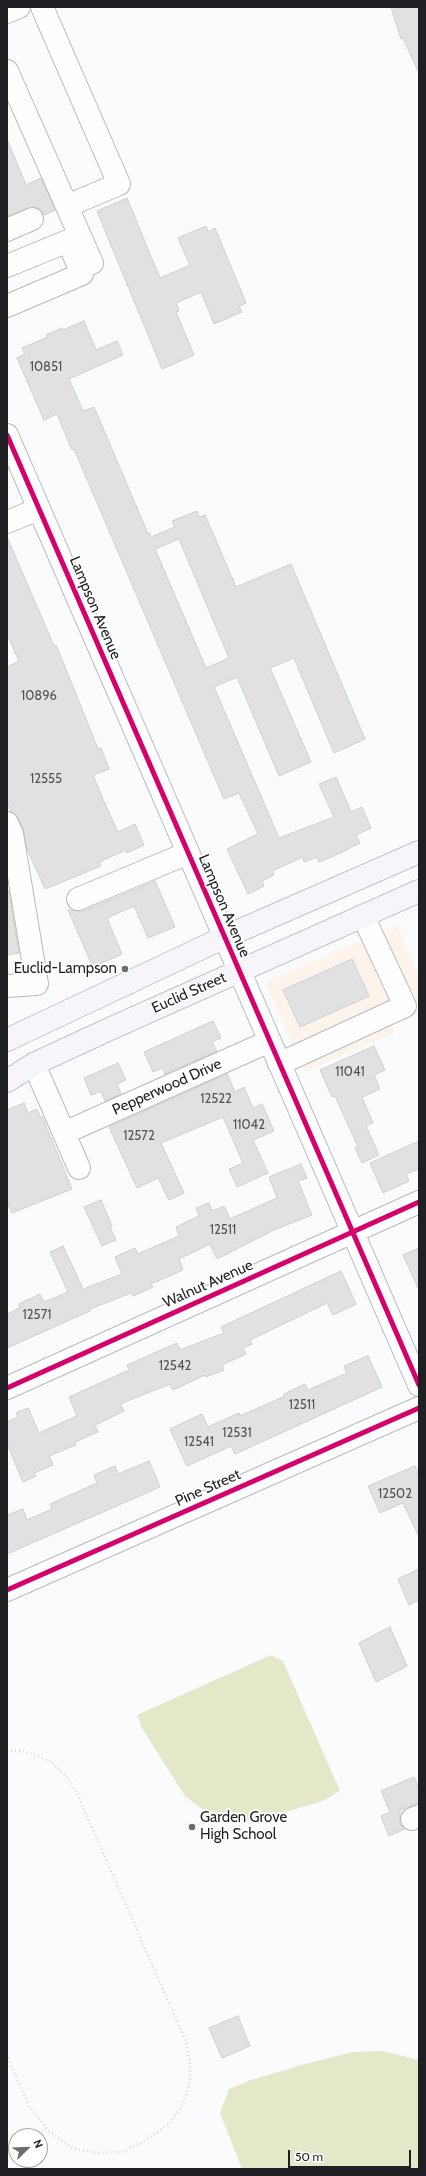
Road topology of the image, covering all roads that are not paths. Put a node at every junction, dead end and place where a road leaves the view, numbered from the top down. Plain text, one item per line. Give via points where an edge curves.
1 (19, 7) edge
2 (42, 7) edge
3 (7, 12) edge
4 (7, 71) edge
5 (67, 206) junction
6 (32, 219) dead end
7 (7, 230) edge
8 (7, 266) edge
9 (79, 269) junction
10 (7, 306) edge
11 (7, 435) edge
12 (39, 509) junction
13 (7, 522) edge
14 (7, 823) edge
15 (419, 852) edge
16 (188, 853) junction
17 (419, 891) edge
18 (78, 898) dead end
19 (362, 916) junction
20 (225, 937) junction
21 (239, 970) junction
22 (7, 986) edge
23 (7, 1040) edge
24 (270, 1041) junction
25 (34, 1064) junction
26 (279, 1064) junction
27 (8, 1080) edge
28 (64, 1133) junction
29 (79, 1168) dead end
30 (419, 1202) edge
31 (353, 1233) junction
32 (419, 1385) edge
33 (7, 1388) edge
34 (419, 1408) edge
35 (7, 1590) edge

1 - 3 street
2 - 5 street via 118,184
4 - 5 street
5 - 9 street via 92,263
6 - 7 street
8 - 9 street via 68,241
9 - 10 street via 82,274
11 - 12 street, Lampson Avenue
12 - 13 street
12 - 16 street, Lampson Avenue
14 - 22 street via 12,834 37,984
15 - 20 main road
16 - 18 street
16 - 20 street, Lampson Avenue
17 - 19 main road, Euclid Street
19 - 21 main road, Euclid Street
19 - 26 street via 405,1006
20 - 21 street, Lampson Avenue
20 - 23 main road
21 - 24 street, Lampson Avenue
21 - 25 main road, Euclid Street
24 - 26 street, Lampson Avenue
24 - 28 street, Pepperwood Drive
25 - 27 main road, Euclid Street
25 - 28 street
26 - 31 street, Lampson Avenue
28 - 29 street
30 - 31 street, Walnut Avenue
31 - 32 street, Lampson Avenue
31 - 33 street, Walnut Avenue
34 - 35 street, Pine Street

